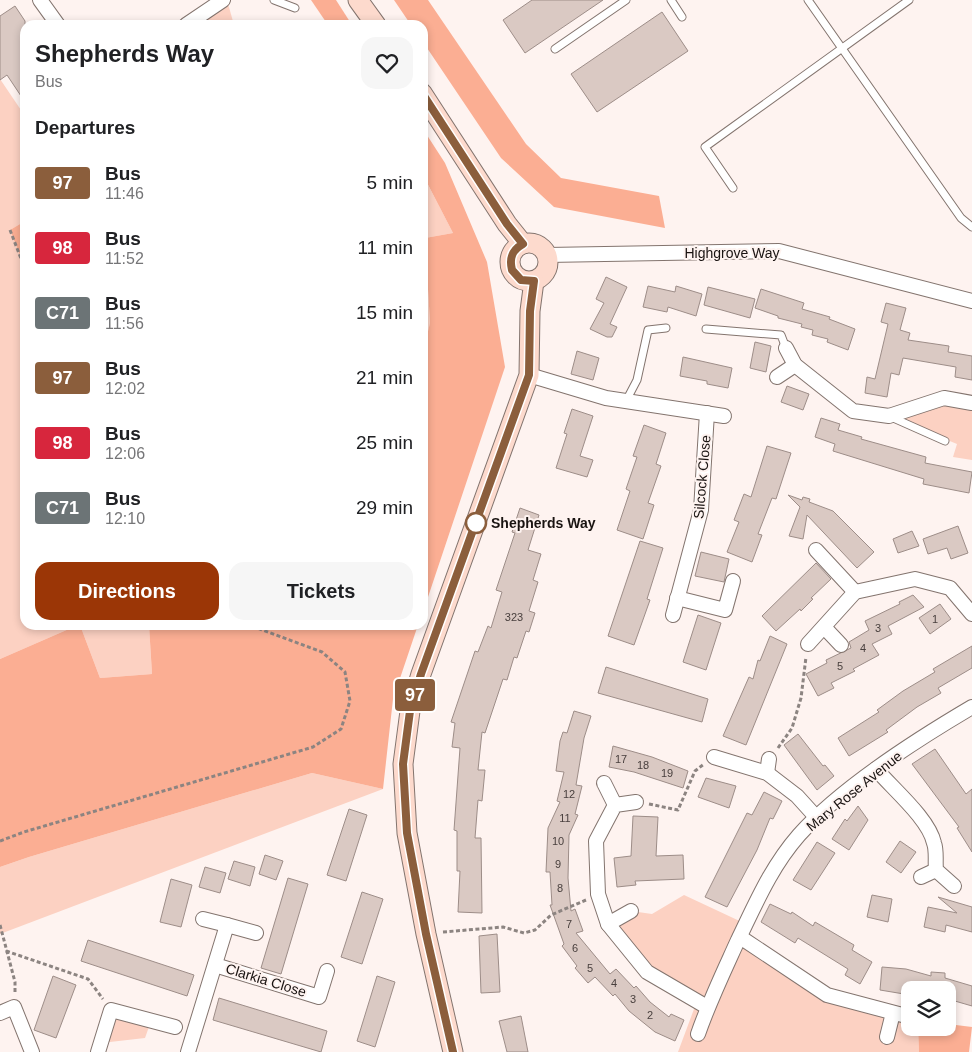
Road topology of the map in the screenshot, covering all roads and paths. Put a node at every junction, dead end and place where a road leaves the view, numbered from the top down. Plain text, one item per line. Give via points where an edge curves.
1 (40, 0) edge
2 (223, 0) edge
3 (274, 0) edge
4 (358, 0) edge
5 (626, 0) edge
6 (671, 0) edge
7 (808, 0) edge
8 (909, 0) edge
9 (295, 8) dead end
10 (682, 17) dead end
11 (54, 20) edge
12 (193, 20) edge
13 (372, 20) edge
14 (841, 47) junction
15 (555, 49) dead end
16 (428, 102) edge
17 (734, 188) dead end
18 (972, 227) edge
19 (10, 230) dead end
20 (523, 244) junction
21 (547, 255) junction
22 (20, 256) edge
23 (534, 281) junction
24 (972, 301) edge
25 (666, 328) dead end
26 (706, 329) dead end
27 (786, 348) joint
28 (795, 365) junction
29 (529, 375) junction
30 (777, 377) dead end
31 (626, 401) junction
32 (972, 404) edge
33 (707, 413) junction
34 (724, 416) dead end
35 (888, 416) junction
36 (945, 441) dead end
37 (816, 550) dead end
38 (733, 581) dead end
39 (855, 592) junction
40 (677, 598) junction
41 (972, 614) edge
42 (673, 616) dead end
43 (824, 627) junction
44 (263, 630) edge
45 (808, 644) joint
46 (841, 645) dead end
47 (972, 707) edge
48 (714, 757) joint
49 (770, 759) joint
50 (876, 769) junction
51 (768, 773) junction
52 (604, 783) dead end
53 (636, 802) joint
54 (615, 804) junction
55 (816, 817) junction
56 (0, 841) edge
57 (936, 870) junction
58 (921, 877) dead end
59 (954, 886) dead end
60 (598, 894) junction
61 (631, 911) dead end
62 (203, 919) dead end
63 (608, 924) junction
64 (0, 925) edge
65 (227, 925) junction
66 (256, 933) dead end
67 (426, 934) junction
68 (740, 937) junction
69 (6, 951) junction
70 (215, 965) junction
71 (327, 971) dead end
72 (708, 1006) junction
73 (14, 1008) junction
74 (111, 1010) junction
75 (0, 1013) edge
76 (893, 1013) junction
77 (901, 1015) edge
78 (175, 1027) dead end
79 (698, 1034) dead end
80 (888, 1037) dead end
81 (32, 1052) edge
82 (98, 1052) edge
83 (188, 1052) edge
84 (453, 1052) edge

1 - 11 street
2 - 12 street
3 - 9 lane
4 - 13 street
5 - 15 lane
6 - 10 lane
7 - 14 lane
8 - 14 lane
14 - 17 lane via 705,147
14 - 18 lane via 961,218
16 - 20 street
19 - 22 path
20 - 21 street via 536,245
20 - 23 street via 511,256 512,270 521,280
21 - 23 street via 547,268
21 - 24 street, Highgrove Way via 779,251
23 - 29 street
25 - 31 lane via 648,330 636,380
26 - 27 lane via 781,334
27 - 28 street
28 - 30 street
28 - 35 street via 853,411
29 - 31 street
29 - 67 street via 410,711 403,764 407,833
31 - 33 street
32 - 35 street via 944,398
33 - 34 street
33 - 40 street, Silcock Close via 701,510
35 - 36 lane
37 - 39 street
38 - 40 street via 725,610
39 - 41 street via 915,580 950,588
39 - 43 street
40 - 42 street, Silcock Close
43 - 45 street
43 - 46 street
44 - 56 path via 322,652 345,672 350,701 341,729 313,746
45 - 49 path via 792,728
47 - 50 street, Mary Rose Avenue
48 - 51 street
48 - 53 path via 695,771 678,810
49 - 51 street
50 - 55 street, Mary Rose Avenue
50 - 57 street via 914,808 934,842
51 - 55 street via 797,796
52 - 54 street
53 - 54 street
54 - 60 street via 596,841
55 - 68 street, Mary Rose Avenue via 767,879
57 - 58 street
57 - 59 street
60 - 63 street
60 - 67 path via 552,915 535,930 524,933 503,927
61 - 63 street
62 - 65 street
63 - 72 street via 647,972
64 - 69 path
65 - 66 street
65 - 70 street, Clarkia Close
67 - 84 street
68 - 72 street, Mary Rose Avenue
68 - 76 street via 827,995
69 - 73 path via 15,982
69 - 74 path via 88,979
70 - 71 street, Clarkia Close via 319,997
70 - 83 street, Clarkia Close
72 - 79 street, Mary Rose Avenue
73 - 75 street
73 - 81 street
74 - 78 street
74 - 82 street
76 - 77 street
76 - 80 street

